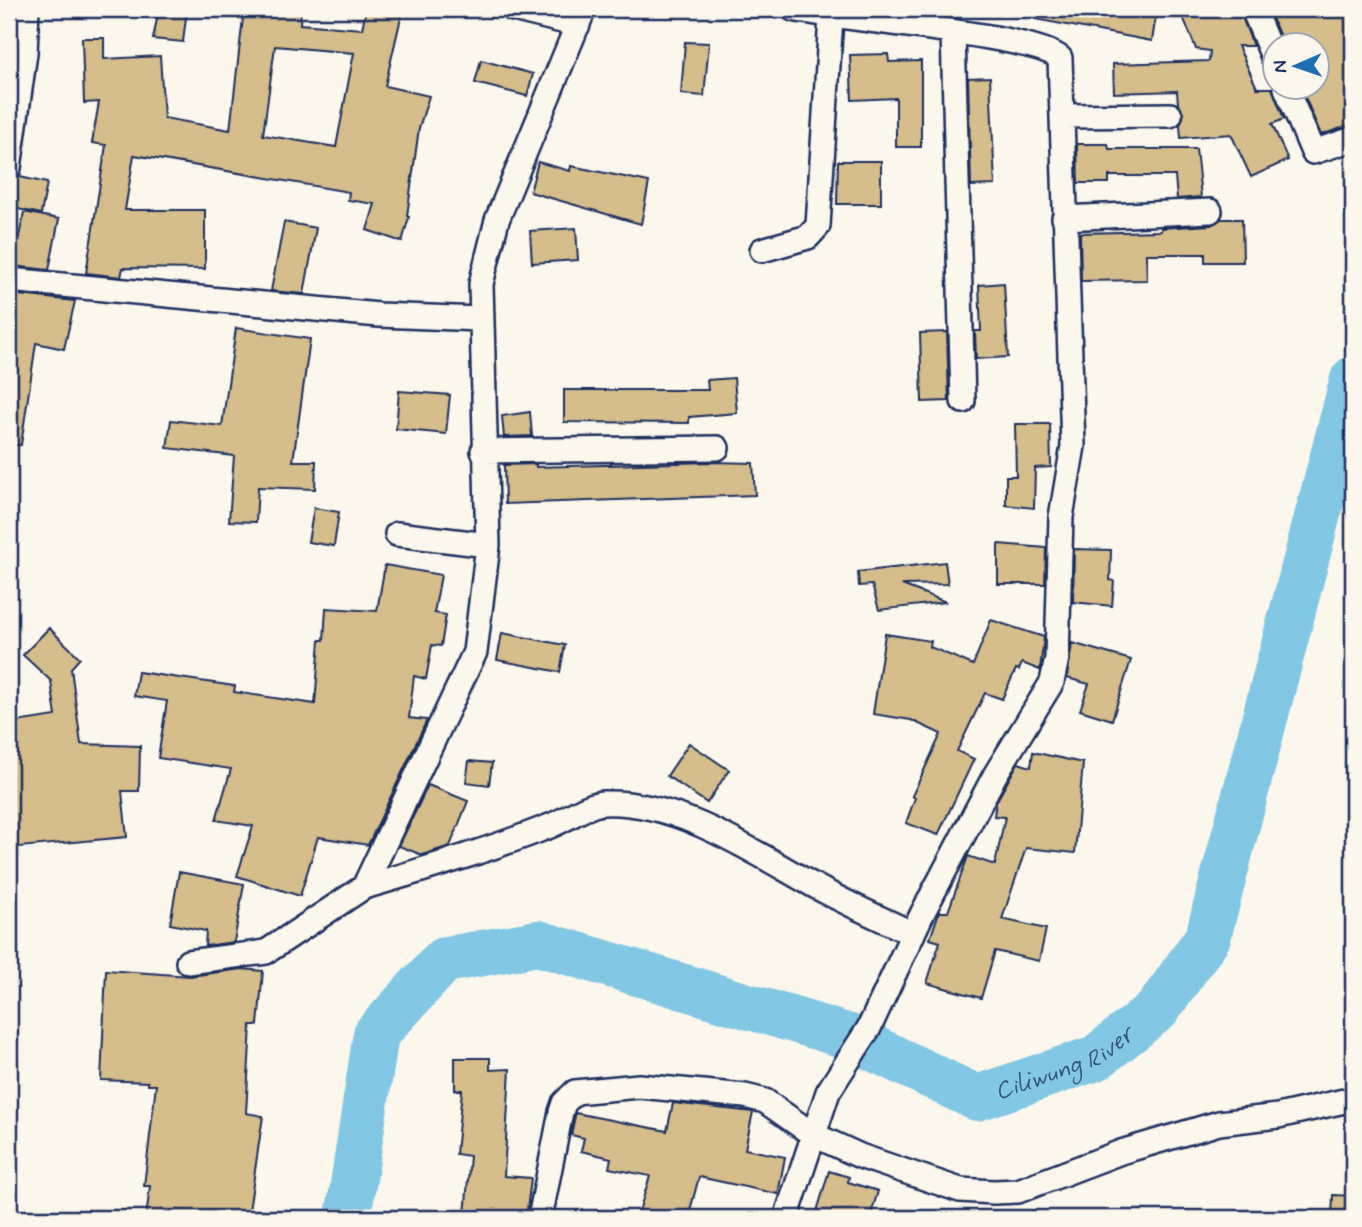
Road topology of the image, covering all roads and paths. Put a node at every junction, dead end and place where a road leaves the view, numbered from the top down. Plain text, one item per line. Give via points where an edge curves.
1 (27, 9) edge
2 (513, 9) edge
3 (793, 9) edge
4 (1253, 9) edge
5 (581, 17) edge
6 (831, 17) junction
7 (929, 19) edge
8 (953, 32) junction
9 (1263, 32) edge
10 (1292, 102) edge
11 (1170, 115) dead end
12 (1063, 117) junction
13 (1353, 139) edge
14 (9, 168) edge
15 (1210, 211) dead end
16 (1064, 218) junction
17 (762, 250) dead end
18 (9, 280) edge
19 (480, 319) junction
20 (963, 401) dead end
21 (717, 448) dead end
22 (483, 451) junction
23 (397, 534) dead end
24 (488, 545) junction
25 (364, 887) junction
26 (913, 934) junction
27 (188, 962) dead end
28 (1353, 1099) edge
29 (812, 1134) junction
30 (540, 1218) edge
31 (786, 1218) edge

1 - 14 street
2 - 5 street
3 - 6 street
4 - 9 street
5 - 19 street via 497,220 481,284
6 - 7 street
6 - 17 street via 818,226 808,237
7 - 8 street
8 - 12 street via 1051,50 1060,58
8 - 20 street
10 - 13 street via 1313,152
11 - 12 street
12 - 16 street
15 - 16 street
16 - 26 street via 1073,446 1061,517 1057,658 1052,682 995,775
18 - 19 street via 379,315
19 - 22 street
21 - 22 street
22 - 24 street
23 - 24 street
24 - 25 street via 475,652
25 - 26 street via 450,864 601,803 648,808 705,827
25 - 27 street via 266,952
26 - 29 street via 869,1028 828,1092
28 - 29 street via 1278,1116 1219,1123 1121,1152 1018,1191 960,1190 860,1156
29 - 30 street via 765,1101 746,1096 639,1086 575,1092 561,1111
29 - 31 street

